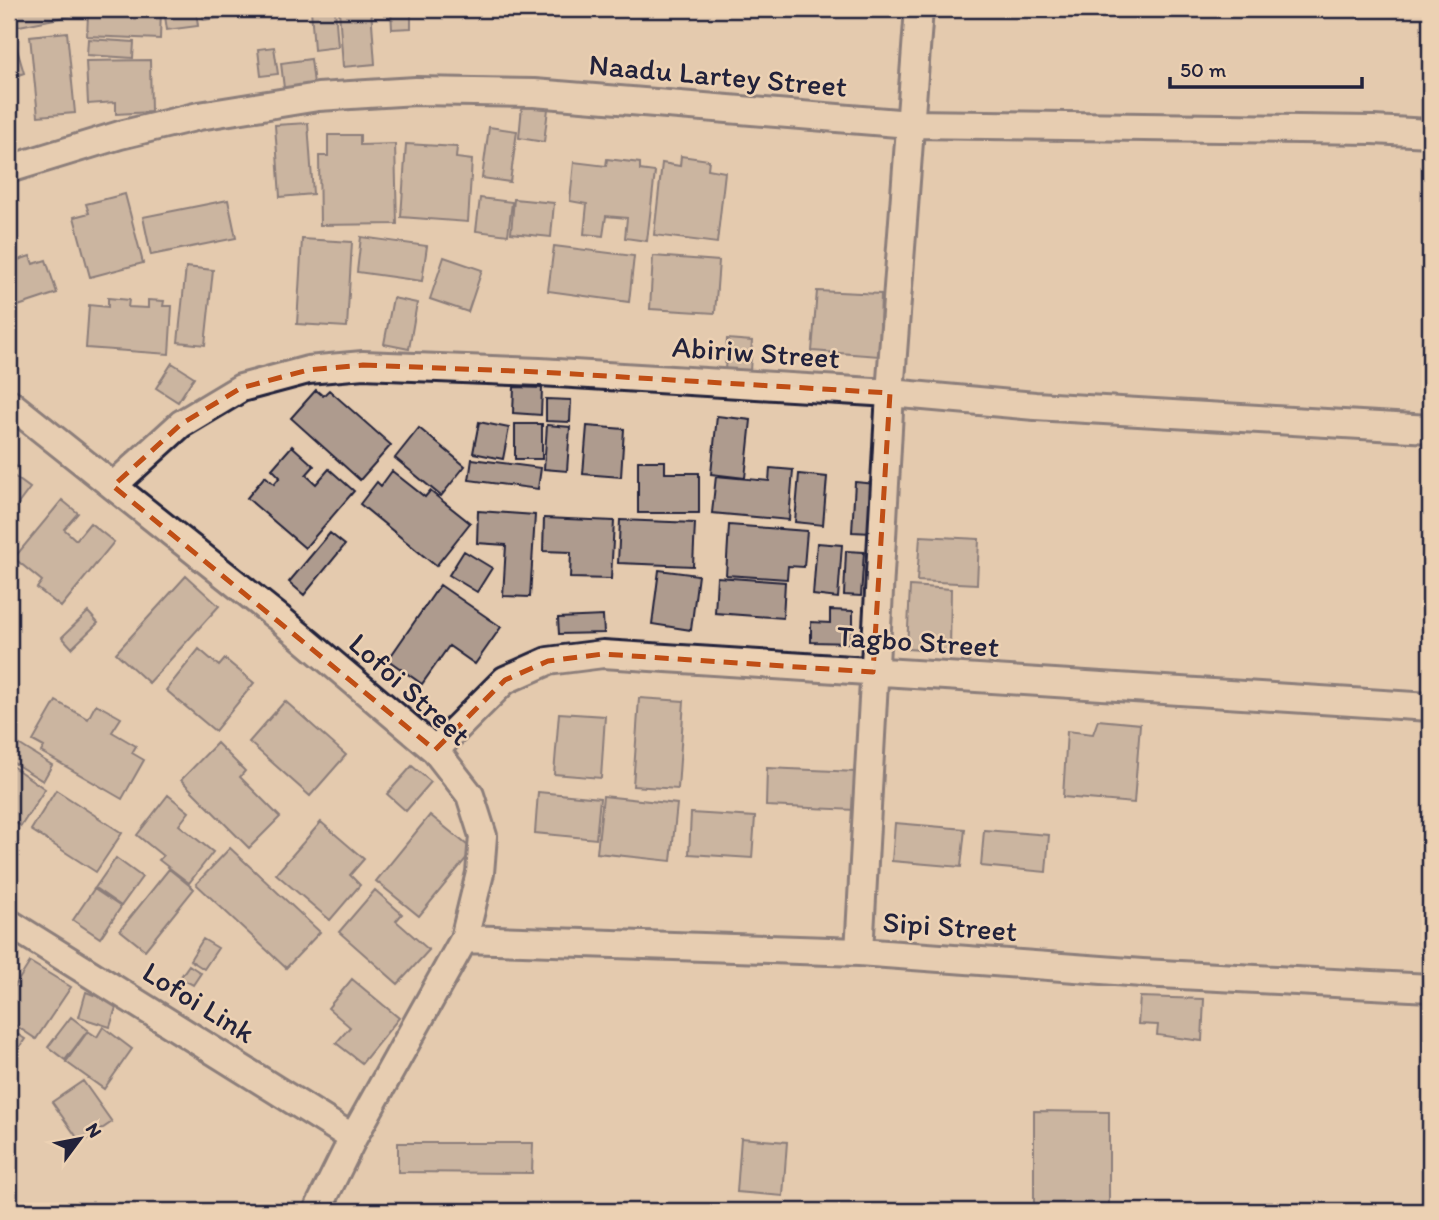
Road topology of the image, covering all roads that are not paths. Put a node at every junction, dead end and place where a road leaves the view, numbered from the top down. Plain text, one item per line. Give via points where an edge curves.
1 (919, 9) edge
2 (910, 124) junction
3 (1430, 133) edge
4 (9, 169) edge
5 (890, 393) junction
6 (9, 403) edge
7 (1430, 429) edge
8 (113, 486) junction
9 (873, 672) junction
10 (1430, 707) edge
11 (435, 750) junction
12 (9, 923) edge
13 (464, 939) junction
14 (859, 952) junction
15 (1430, 988) edge
16 (353, 1138) junction
17 (317, 1211) edge

1 - 2 street
2 - 3 street, Naadu Lartey Street
2 - 4 street, Naadu Lartey Street via 534,93 416,91 318,97 199,116
2 - 5 street
5 - 7 street, Abiriw Street
5 - 8 street, Abiriw Street via 363,365 308,370 241,388 181,424
5 - 9 street
6 - 8 street, Lofoi Street
8 - 11 street, Lofoi Street
9 - 10 street, Tagbo Street
9 - 11 street, Tagbo Street via 603,654 548,661 505,680
9 - 14 street
11 - 13 street, Lofoi Street via 470,795 482,836 480,873
12 - 16 street, Lofoi Link
13 - 14 street, Sipi Street
13 - 16 street, Lofoi Street
14 - 15 street, Sipi Street
16 - 17 street, Lofoi Street

